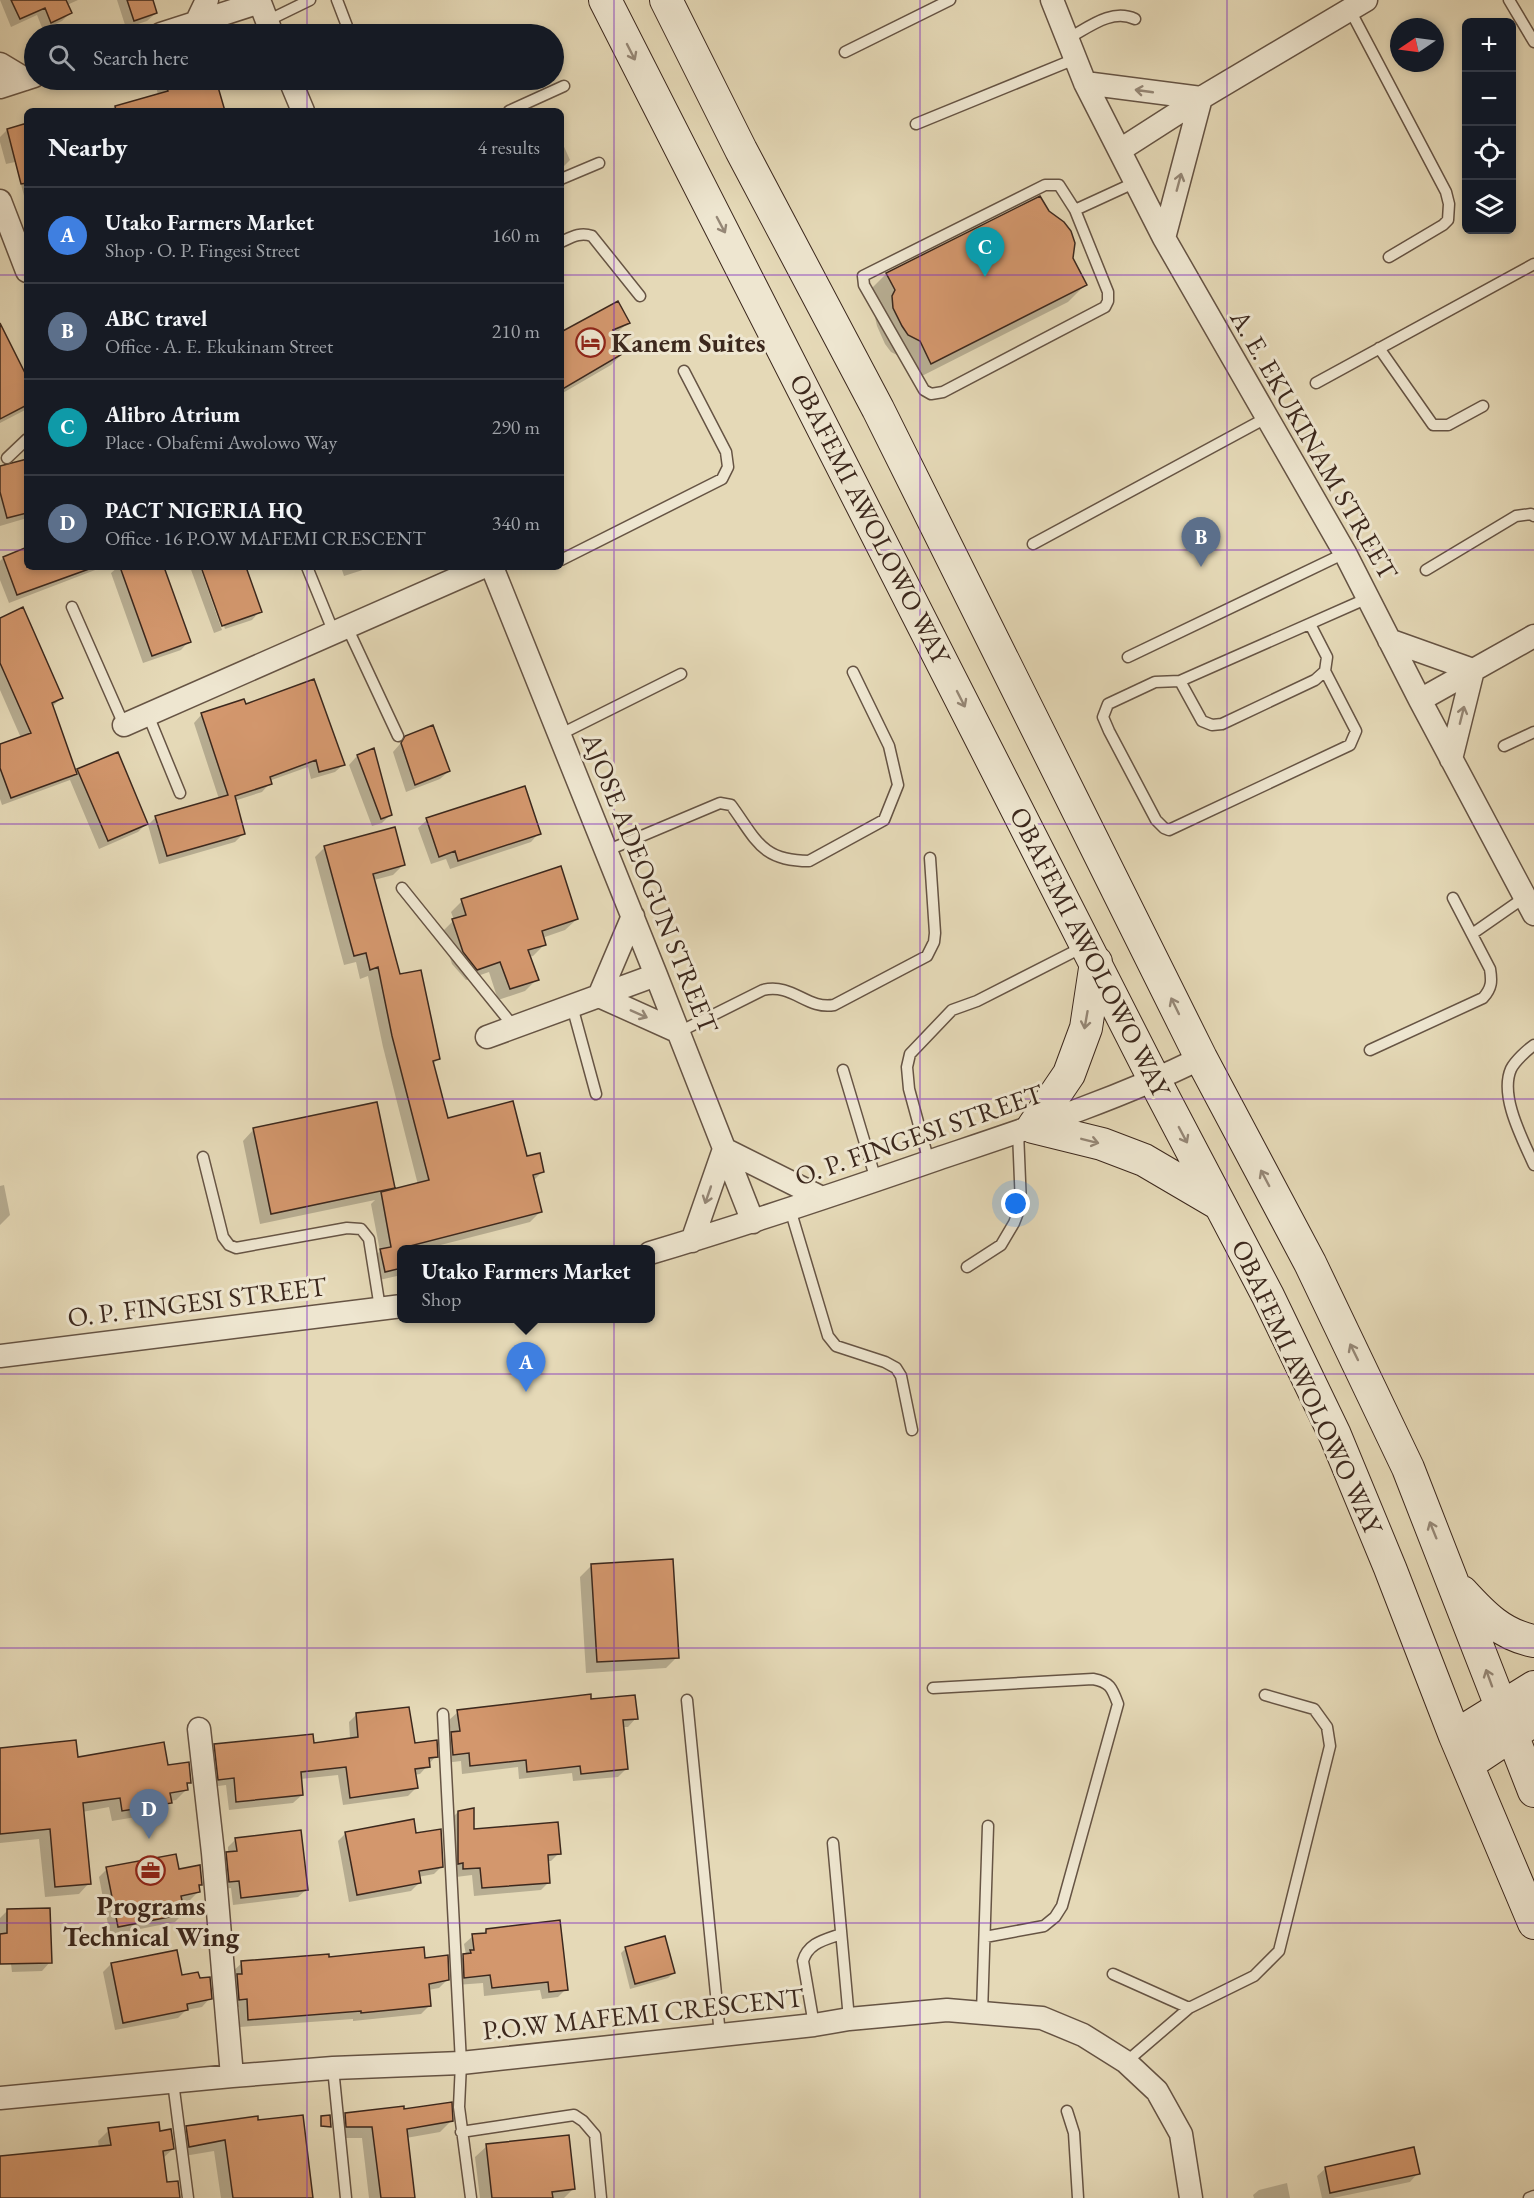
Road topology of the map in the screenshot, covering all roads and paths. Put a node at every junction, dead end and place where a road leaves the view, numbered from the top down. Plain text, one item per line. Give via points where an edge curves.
1 (207, 0) edge
2 (310, 0) edge
3 (337, 0) edge
4 (605, 0) edge
5 (666, 0) edge
6 (950, 0) edge
7 (1052, 0) edge
8 (1509, 0) edge
9 (1352, 6) edge
10 (265, 14) edge
11 (1135, 19) dead end
12 (196, 23) junction
13 (193, 24) edge
14 (346, 24) edge
15 (1534, 42) edge
16 (1071, 49) junction
17 (845, 52) dead end
18 (0, 64) edge
19 (24, 74) edge
20 (24, 79) edge
21 (1085, 83) junction
22 (0, 87) edge
23 (294, 90) edge
24 (555, 90) edge
25 (1202, 98) junction
26 (302, 108) edge
27 (516, 108) edge
28 (916, 124) dead end
29 (1120, 150) junction
30 (599, 163) dead end
31 (564, 178) edge
32 (1137, 182) junction
33 (0, 201) edge
34 (1075, 210) junction
35 (1164, 238) junction
36 (564, 241) edge
37 (1389, 257) dead end
38 (24, 263) edge
39 (1534, 264) edge
40 (640, 296) dead end
41 (1379, 348) junction
42 (684, 371) dead end
43 (1316, 383) dead end
44 (1483, 406) dead end
45 (1266, 418) junction
46 (24, 442) edge
47 (8, 458) dead end
48 (1534, 516) edge
49 (1033, 544) dead end
50 (1345, 553) junction
51 (564, 558) edge
52 (308, 570) edge
53 (476, 570) edge
54 (493, 570) edge
55 (1426, 570) dead end
56 (1368, 598) junction
57 (72, 607) dead end
58 (1310, 624) junction
59 (341, 630) junction
60 (1534, 636) edge
61 (1389, 640) junction
62 (1128, 657) dead end
63 (1473, 670) junction
64 (1325, 671) junction
65 (853, 672) dead end
66 (681, 674) dead end
67 (1180, 681) junction
68 (1420, 700) junction
69 (148, 715) junction
70 (124, 725) joint
71 (1534, 732) edge
72 (398, 735) dead end
73 (560, 735) junction
74 (1504, 746) dead end
75 (1451, 759) junction
76 (180, 793) dead end
77 (606, 851) junction
78 (930, 858) dead end
79 (402, 888) dead end
80 (1453, 898) dead end
81 (1531, 906) edge
82 (633, 916) junction
83 (1472, 934) junction
84 (1091, 954) junction
85 (656, 975) junction
86 (599, 996) junction
87 (572, 1006) junction
88 (514, 1027) junction
89 (679, 1032) junction
90 (488, 1037) dead end
91 (1534, 1045) edge
92 (1370, 1050) dead end
93 (1201, 1058) junction
94 (843, 1070) dead end
95 (1155, 1081) junction
96 (596, 1094) dead end
97 (1026, 1129) junction
98 (724, 1149) junction
99 (203, 1157) dead end
100 (929, 1162) junction
101 (1534, 1165) edge
102 (876, 1180) junction
103 (822, 1198) junction
104 (1219, 1204) junction
105 (790, 1209) junction
106 (753, 1222) junction
107 (692, 1240) junction
108 (655, 1252) edge
109 (967, 1267) dead end
110 (391, 1307) edge
111 (0, 1356) edge
112 (912, 1430) dead end
113 (1455, 1585) junction
114 (1534, 1641) edge
115 (1534, 1687) edge
116 (933, 1689) dead end
117 (1266, 1695) dead end
118 (687, 1700) dead end
119 (443, 1714) dead end
120 (1515, 1721) edge
121 (199, 1729) dead end
122 (1462, 1750) junction
123 (1534, 1791) edge
124 (988, 1826) dead end
125 (833, 1843) dead end
126 (1534, 1923) edge
127 (841, 1934) junction
128 (984, 1937) junction
129 (1113, 1974) dead end
130 (1189, 2008) junction
131 (982, 2013) junction
132 (849, 2019) junction
133 (814, 2025) junction
134 (720, 2035) junction
135 (1126, 2062) junction
136 (461, 2063) junction
137 (333, 2068) junction
138 (232, 2076) junction
139 (173, 2082) junction
140 (0, 2098) edge
141 (1066, 2111) dead end
142 (461, 2132) junction
143 (1534, 2196) edge
144 (188, 2198) edge
145 (346, 2198) edge
146 (471, 2198) edge
147 (601, 2198) edge
148 (1078, 2198) edge
149 (1191, 2198) edge
150 (1529, 2198) edge

1 - 12 street
2 - 10 lane
3 - 14 lane
4 -> 84 main road, OBAFEMI AWOLOWO WAY
93 -> 5 main road, OBAFEMI AWOLOWO WAY via 878,409
6 - 17 lane
7 - 16 street, A. E. EKUKINAM STREET
8 - 15 lane
9 - 25 street
9 - 37 lane via 1449,204 1448,220 1443,225
10 - 12 street
11 - 16 lane via 1125,14 1109,16
12 - 13 street
16 - 21 street, A. E. EKUKINAM STREET
16 - 28 lane
18 - 19 street
20 - 22 street
25 -> 21 street
21 - 29 street, A. E. EKUKINAM STREET
23 - 26 street
24 - 27 lane
25 - 29 street
35 -> 25 street
29 - 32 street, A. E. EKUKINAM STREET
30 - 31 lane
32 - 34 lane
32 - 35 street, A. E. EKUKINAM STREET
33 - 38 street
34 - 34 lane via 1059,185 1045,185 863,276 864,285 924,390 943,392 1105,307 1108,292
35 - 45 street, A. E. EKUKINAM STREET
36 - 40 lane via 577,235 592,236
39 - 41 lane
41 - 43 lane
41 - 44 lane via 1433,425 1448,425
42 - 51 lane via 726,452 728,467 722,478
45 - 49 lane
45 - 50 street, A. E. EKUKINAM STREET
46 - 47 lane
48 - 55 lane via 1516,516
50 - 56 street, A. E. EKUKINAM STREET
50 - 62 lane
52 - 59 lane
53 - 59 street
54 - 73 street, AJOSE ADEOGUN STREET
56 - 58 lane
56 - 61 street, A. E. EKUKINAM STREET
57 - 70 lane
58 - 64 lane via 1327,657
58 - 67 lane
59 - 69 street
59 - 72 lane
60 - 63 street
61 - 63 street
61 - 68 street, A. E. EKUKINAM STREET
63 - 68 street
75 -> 63 street
64 - 67 lane via 1315,680 1222,724 1212,725 1202,721
64 - 67 lane via 1356,732 1350,745 1169,830 1156,820 1103,717 1108,704 1155,682
65 - 77 lane via 889,746 898,785 884,820 809,861 798,861 761,848 730,805 720,803
66 - 73 lane
68 - 75 street, A. E. EKUKINAM STREET
69 - 70 street
69 - 76 lane
71 - 74 lane
73 - 77 street, AJOSE ADEOGUN STREET
75 - 81 street, A. E. EKUKINAM STREET
77 - 82 street, AJOSE ADEOGUN STREET
78 - 89 lane via 935,933 927,956 834,1005 816,1005 775,987
79 - 88 lane
80 - 83 lane
81 - 83 lane
82 - 85 street, AJOSE ADEOGUN STREET
82 - 86 street
83 - 92 lane via 1492,980 1483,998
84 - 95 main road, OBAFEMI AWOLOWO WAY
84 -> 97 main road via 1086,1028 1069,1074
84 - 100 lane via 952,1010 910,1054 909,1089
85 - 86 street
85 - 89 street, AJOSE ADEOGUN STREET
86 - 87 street
86 -> 89 street
87 - 88 street
87 - 96 lane
88 - 90 street
89 - 98 street, AJOSE ADEOGUN STREET
91 - 101 lane via 1511,1069 1507,1091
93 - 95 street, O. P. FINGESI STREET
113 -> 93 main road, OBAFEMI AWOLOWO WAY via 1408,1468 1335,1314
94 - 102 lane
95 - 97 street, O. P. FINGESI STREET
95 -> 104 main road, OBAFEMI AWOLOWO WAY
97 - 100 street, O. P. FINGESI STREET
97 -> 104 main road via 1102,1144 1144,1160
97 - 109 lane via 1021,1205 1014,1223 1001,1245
98 - 103 street
98 - 106 street, AJOSE ADEOGUN STREET
98 -> 107 street
99 - 110 lane via 223,1237 229,1245 236,1248 347,1228 361,1229 369,1239
100 - 102 street, O. P. FINGESI STREET
102 - 103 street, O. P. FINGESI STREET
103 - 105 street, O. P. FINGESI STREET
104 - 122 main road, OBAFEMI AWOLOWO WAY via 1335,1435
105 - 106 street, O. P. FINGESI STREET
105 - 112 lane via 828,1336 836,1346 896,1368
106 - 107 street, O. P. FINGESI STREET
107 - 108 street, O. P. FINGESI STREET
110 - 111 street, O. P. FINGESI STREET
113 - 114 main road via 1490,1621
120 -> 113 main road, OBAFEMI AWOLOWO WAY
115 - 120 main road
116 - 128 lane via 1092,1679 1105,1681 1118,1704 1062,1906 1044,1926
117 - 130 lane via 1314,1709 1327,1727 1330,1746 1279,1951 1254,1976
118 - 134 lane
119 - 136 lane
120 - 122 main road
120 - 123 main road, OBAFEMI AWOLOWO WAY
121 - 138 street
122 - 126 main road, OBAFEMI AWOLOWO WAY
124 - 128 lane
125 - 127 lane
127 - 132 lane
127 - 133 lane via 811,1946 805,1953
128 - 131 lane
129 - 130 lane
130 - 135 lane
131 - 132 street, P.O.W MAFEMI CRESCENT via 947,2010
131 - 135 street, P.O.W MAFEMI CRESCENT via 1042,2018 1083,2035
132 - 133 street, P.O.W MAFEMI CRESCENT
133 - 134 street, P.O.W MAFEMI CRESCENT
134 - 136 street, P.O.W MAFEMI CRESCENT
135 - 149 street, P.O.W MAFEMI CRESCENT via 1157,2091 1181,2134
136 - 137 street, P.O.W MAFEMI CRESCENT
136 - 142 lane
137 - 138 street, P.O.W MAFEMI CRESCENT
137 - 145 lane
138 - 139 street, P.O.W MAFEMI CRESCENT
139 - 140 street, P.O.W MAFEMI CRESCENT
139 - 144 lane
141 - 148 lane via 1074,2133
142 - 146 lane
142 - 147 lane via 574,2115 595,2135
143 - 150 lane

